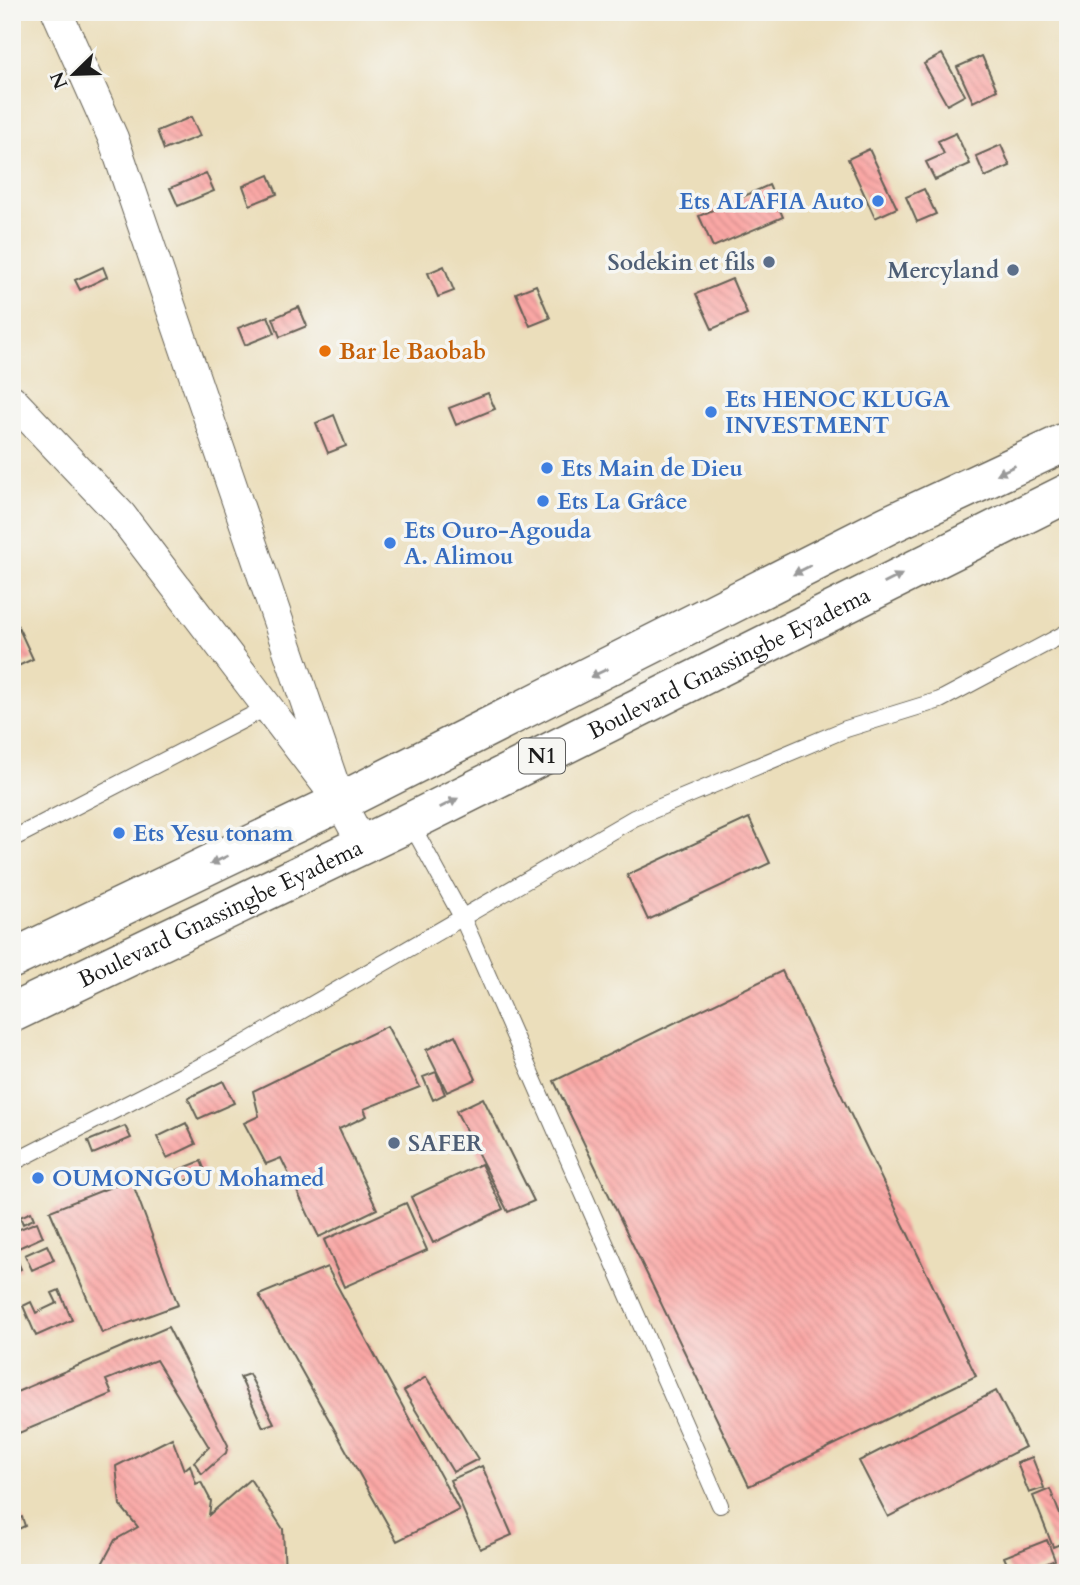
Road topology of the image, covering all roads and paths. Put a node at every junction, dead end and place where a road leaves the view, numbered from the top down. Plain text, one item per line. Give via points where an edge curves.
1 (57, 12) edge
2 (12, 400) edge
3 (1068, 441) edge
4 (1068, 493) edge
5 (1068, 632) edge
6 (266, 708) junction
7 (340, 802) junction
8 (411, 822) junction
9 (12, 839) edge
10 (363, 845) junction
11 (463, 919) junction
12 (12, 959) edge
13 (12, 1013) edge
14 (12, 1163) edge
15 (720, 1505) dead end

1 - 7 street via 113,138
2 - 6 street via 121,515
3 -> 7 highway, Boulevard Gnassingbe Eyadema / N1 via 888,526
8 -> 4 highway, Boulevard Gnassingbe Eyadema / N1
5 - 11 lane via 940,701 846,730 634,818
6 - 7 street
6 - 9 lane
7 - 10 street
7 -> 12 highway, Boulevard Gnassingbe Eyadema / N1
8 - 10 highway, Boulevard Gnassingbe Eyadema / N1
8 - 11 lane
10 - 13 highway, Boulevard Gnassingbe Eyadema / N1
11 - 14 lane via 244,1044
11 - 15 lane

